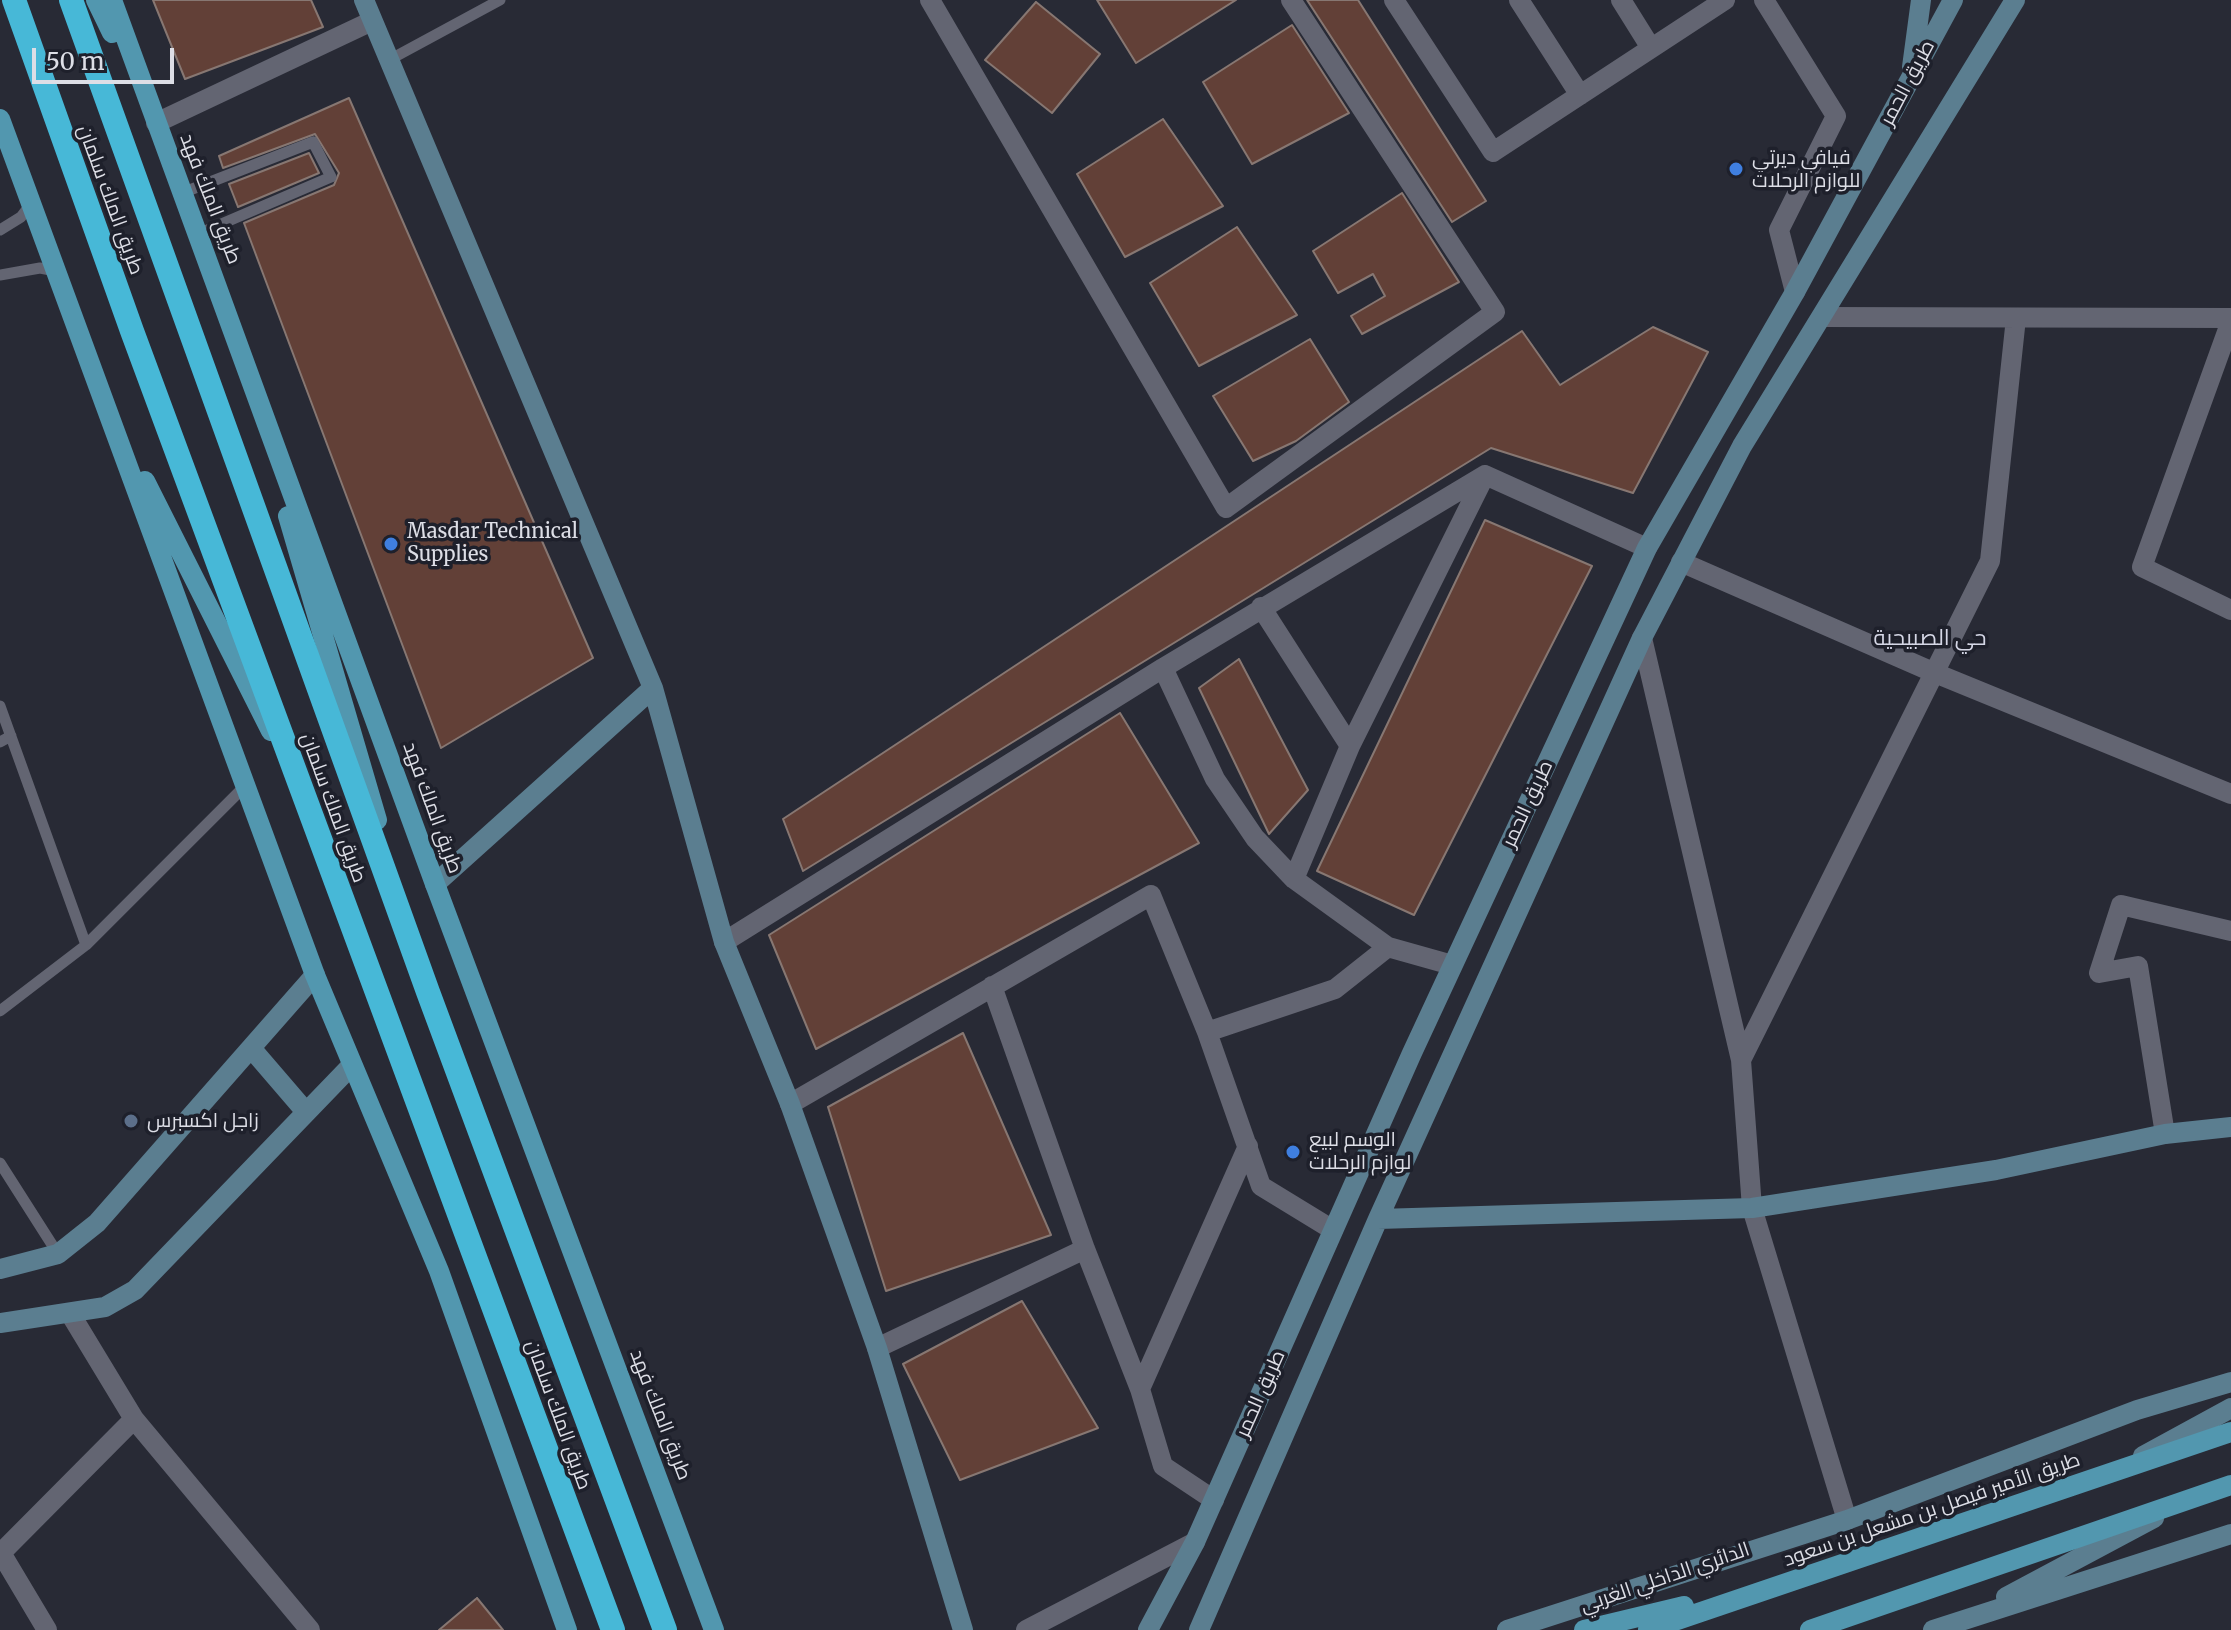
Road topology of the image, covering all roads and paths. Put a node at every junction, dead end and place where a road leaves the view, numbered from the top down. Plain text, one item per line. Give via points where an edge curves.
1 (14, 0) edge
2 (71, 0) edge
3 (96, 0) edge
4 (112, 0) edge
5 (364, 0) edge
6 (500, 0) edge
7 (930, 0) edge
8 (1291, 0) edge
9 (1519, 0) edge
10 (1621, 0) edge
11 (1725, 0) edge
12 (1764, 0) edge
13 (1921, 0) edge
14 (1953, 0) edge
15 (2015, 0) edge
16 (1404, 3) edge
17 (372, 21) junction
18 (1651, 48) junction
19 (389, 60) junction
20 (1910, 79) junction
21 (1580, 95) junction
22 (0, 101) edge
23 (0, 119) edge
24 (156, 123) junction
25 (18, 172) junction
26 (182, 193) junction
27 (30, 205) junction
28 (0, 230) edge
29 (198, 234) junction
30 (56, 271) junction
31 (0, 275) edge
32 (1795, 292) junction
33 (1822, 317) junction
34 (2016, 318) junction
35 (2231, 320) edge
36 (231, 323) junction
37 (100, 392) junction
38 (1485, 475) junction
39 (1647, 548) junction
40 (1681, 562) junction
41 (1261, 607) junction
42 (2231, 610) edge
43 (1642, 638) junction
44 (1163, 668) junction
45 (1935, 673) junction
46 (653, 688) junction
47 (0, 706) edge
48 (5, 739) edge
49 (1350, 746) junction
50 (245, 786) junction
51 (2231, 794) edge
52 (303, 796) junction
53 (1294, 879) junction
54 (435, 884) junction
55 (2231, 931) edge
56 (724, 942) junction
57 (86, 945) junction
58 (1388, 947) junction
59 (1452, 965) junction
60 (315, 975) junction
61 (992, 986) junction
62 (428, 992) junction
63 (0, 1011) edge
64 (1207, 1032) junction
65 (251, 1048) junction
66 (1741, 1060) junction
67 (351, 1066) junction
68 (790, 1104) junction
69 (306, 1112) junction
70 (2231, 1127) edge
71 (2165, 1134) junction
72 (1248, 1146) junction
73 (0, 1163) edge
74 (1752, 1208) junction
75 (1378, 1219) junction
76 (1333, 1230) junction
77 (1085, 1249) junction
78 (58, 1254) junction
79 (0, 1269) edge
80 (71, 1315) junction
81 (0, 1323) edge
82 (877, 1348) junction
83 (2231, 1382) edge
84 (1140, 1389) junction
85 (2231, 1408) edge
86 (134, 1419) junction
87 (2231, 1432) edge
88 (2105, 1476) junction
89 (2231, 1485) edge
90 (1214, 1500) junction
91 (2187, 1500) junction
92 (1847, 1520) junction
93 (2231, 1534) edge
94 (1195, 1542) junction
95 (1, 1554) edge
96 (1839, 1568) junction
97 (1963, 1620) junction
98 (47, 1630) edge
99 (310, 1630) edge
100 (567, 1630) edge
101 (613, 1630) edge
102 (665, 1630) edge
103 (715, 1630) edge
104 (963, 1630) edge
105 (1026, 1630) edge
106 (1148, 1630) edge
107 (1199, 1630) edge
108 (1507, 1630) edge
109 (1584, 1630) edge
110 (1648, 1630) edge
111 (1810, 1630) edge
112 (1933, 1630) edge

1 - 52 highway, طريق الملك سلمان
2 - 62 highway, طريق الملك سلمان
3 - 24 main road
4 - 24 main road, طريق الملك فهد
5 - 17 street
6 - 19 lane
7 - 8 street via 1226,508 1495,312
9 - 21 street
10 - 18 street
11 - 18 street
12 - 32 street via 1836,116 1779,230
13 - 20 street
14 - 20 street, طريق الحمر
15 - 33 street, طريق الحمر
16 - 21 street via 1493,152
17 - 19 street
17 - 24 street
18 - 21 street
19 - 46 street
20 - 32 street, طريق الحمر
22 - 25 main road
23 - 25 main road
24 - 26 main road, طريق الملك فهد
25 - 27 main road
26 - 29 main road, طريق الملك فهد
26 - 29 lane via 313,142 331,177
27 - 28 lane
27 - 30 main road
29 - 36 main road, طريق الملك فهد
30 - 31 lane via 40,268
30 - 37 main road
32 - 39 street, طريق الحمر
33 - 34 street
33 - 40 street, طريق الحمر via 1742,446
34 - 35 street
34 - 45 street via 1990,561
35 - 42 street via 2142,567
36 - 54 main road, طريق الملك فهد
36 - 62 main road
37 - 50 main road
37 - 52 main road
38 - 39 street
38 - 41 street
38 - 49 street
39 - 59 street, طريق الحمر
40 - 43 street, طريق الحمر
40 - 45 street
41 - 44 street
41 - 49 street
43 - 66 street
43 - 75 street, طريق الحمر
44 - 53 street via 1215,779 1255,838
44 - 56 street
45 - 51 street
45 - 66 street
46 - 54 street
46 - 56 street
47 - 48 lane
48 - 57 lane
49 - 53 street
50 - 57 lane
50 - 60 main road
52 - 101 highway, طريق الملك سلمان
53 - 58 street
54 - 103 main road, طريق الملك فهد
55 - 71 street via 2121,905 2099,973 2138,966
56 - 68 street
57 - 63 lane
58 - 59 street
58 - 64 street via 1335,989
59 - 76 street, طريق الحمر
60 - 65 street
60 - 67 main road
61 - 64 street via 1151,895
61 - 68 street
61 - 77 street
62 - 102 highway, طريق الملك سلمان
64 - 72 street
65 - 69 street
65 - 78 street via 97,1223
66 - 74 street
67 - 69 street
67 - 100 main road via 439,1271
68 - 82 street
69 - 80 street via 135,1290 105,1307
70 - 71 street
71 - 74 street via 1996,1170
72 - 76 street via 1261,1186
72 - 84 street
73 - 78 lane
74 - 75 street
74 - 92 street
75 - 107 street, طريق الحمر
76 - 90 street, طريق الحمر
77 - 82 street
77 - 84 street
78 - 79 street
80 - 81 street
80 - 86 street
82 - 104 street
83 - 92 street, الدائري الداخلي الغربي via 2137,1410
84 - 90 street via 1163,1466
85 - 88 street
86 - 95 street
86 - 99 street
87 - 88 main road, طريق الأمير فيصل بن مشعل بن سعود
88 - 96 main road, طريق الأمير فيصل بن مشعل بن سعود
89 - 91 main road
90 - 94 street, طريق الحمر
91 - 97 street
91 - 111 main road
92 - 108 street, الدائري الداخلي الغربي
93 - 97 street
94 - 105 street
94 - 106 street, طريق الحمر
95 - 98 street
96 - 109 main road
96 - 110 main road, طريق الأمير فيصل بن مشعل بن سعود
97 - 112 street

